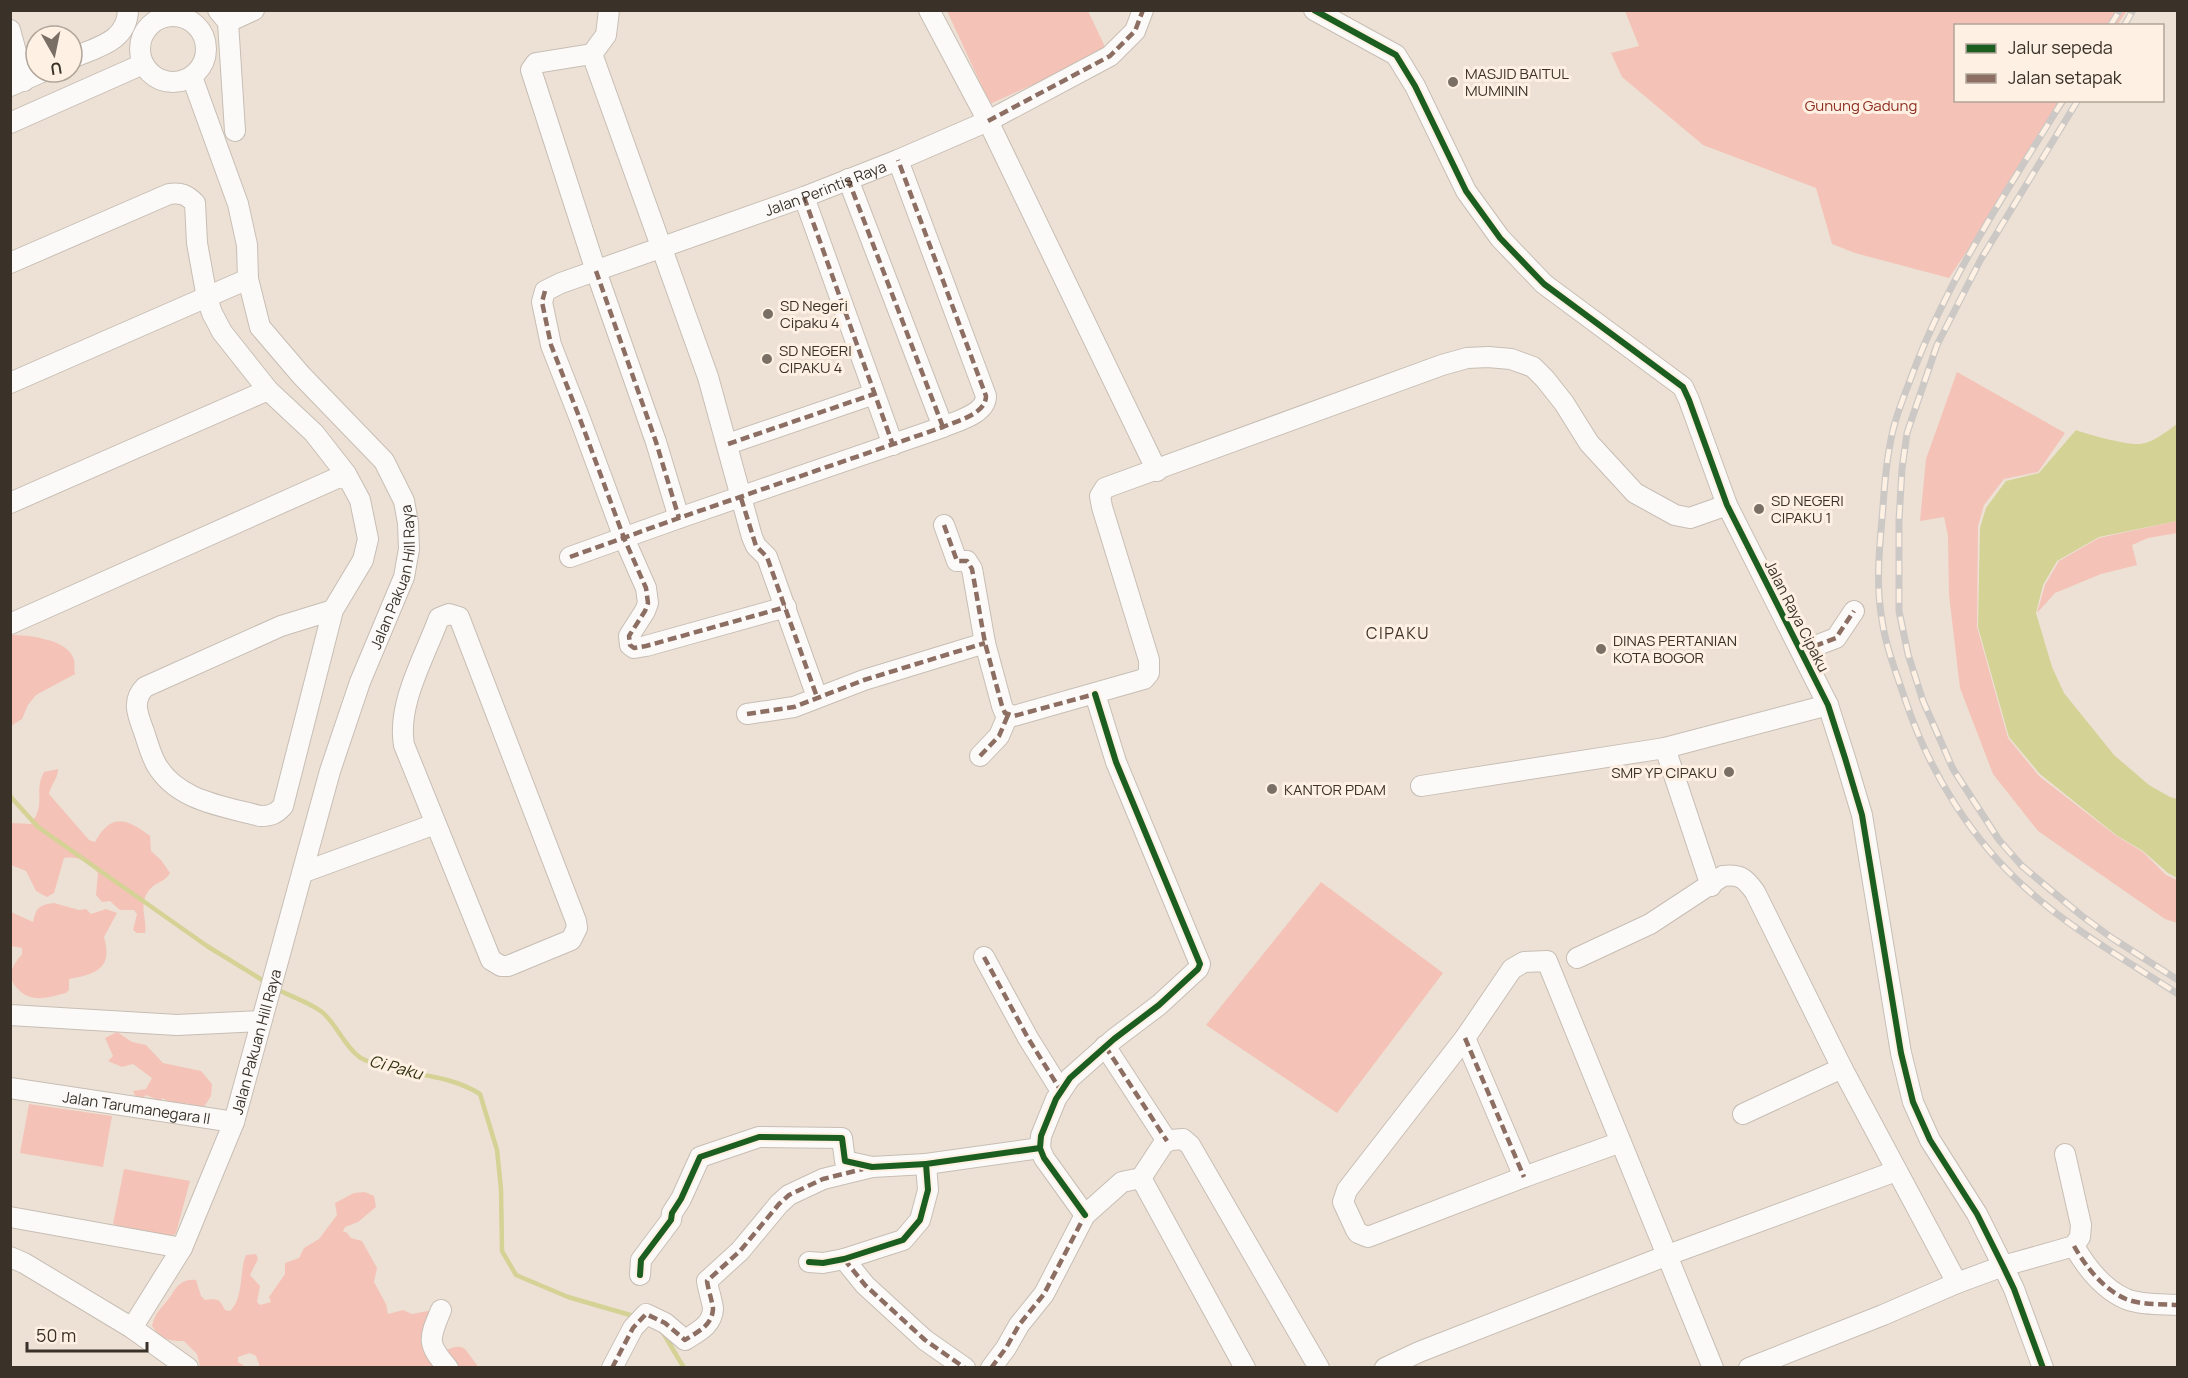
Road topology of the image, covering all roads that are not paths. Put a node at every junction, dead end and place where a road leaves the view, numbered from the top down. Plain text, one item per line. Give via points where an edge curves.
1 (128, 10) edge
2 (254, 10) edge
3 (609, 10) edge
4 (929, 10) edge
5 (1143, 10) edge
6 (1314, 10) edge
7 (152, 16) edge
8 (223, 16) edge
9 (10, 30) edge
10 (84, 53) edge
11 (592, 54) junction
12 (143, 64) junction
13 (192, 77) junction
14 (17, 83) edge
15 (988, 122) junction
16 (10, 123) edge
17 (235, 131) dead end
18 (898, 160) junction
19 (848, 179) junction
20 (804, 196) junction
21 (662, 248) junction
22 (10, 263) edge
23 (596, 271) junction
24 (248, 279) junction
25 (207, 298) junction
26 (10, 383) edge
27 (268, 390) junction
28 (874, 393) junction
29 (943, 427) junction
30 (728, 444) junction
31 (893, 445) junction
32 (1157, 471) junction
33 (346, 474) junction
34 (741, 498) junction
35 (10, 503) edge
36 (1727, 506) junction
37 (679, 518) junction
38 (944, 525) dead end
39 (624, 538) junction
40 (570, 557) dead end
41 (786, 607) junction
42 (333, 610) junction
43 (1854, 611) dead end
44 (10, 624) edge
45 (985, 643) junction
46 (1802, 651) junction
47 (1095, 694) junction
48 (817, 698) junction
49 (1828, 705) junction
50 (747, 714) dead end
51 (1008, 715) junction
52 (1665, 748) junction
53 (980, 756) dead end
54 (1421, 786) dead end
55 (435, 824) junction
56 (304, 872) junction
57 (1711, 886) junction
58 (984, 957) dead end
59 (1577, 958) dead end
60 (263, 1013) junction
61 (10, 1015) edge
62 (1465, 1038) junction
63 (1106, 1047) junction
64 (1842, 1068) junction
65 (10, 1088) edge
66 (1062, 1091) junction
67 (1743, 1114) dead end
68 (234, 1122) junction
69 (1167, 1141) junction
70 (1621, 1142) junction
71 (1040, 1148) junction
72 (2065, 1154) dead end
73 (926, 1164) junction
74 (872, 1167) junction
75 (1896, 1171) junction
76 (1524, 1177) junction
77 (1141, 1178) junction
78 (1085, 1215) junction
79 (10, 1217) edge
80 (2074, 1246) junction
81 (182, 1248) junction
82 (1668, 1255) junction
83 (10, 1257) edge
84 (844, 1259) junction
85 (809, 1262) dead end
86 (2003, 1266) junction
87 (640, 1275) dead end
88 (1957, 1283) junction
89 (2178, 1305) edge
90 (441, 1310) dead end
91 (132, 1328) junction
92 (188, 1368) edge
93 (448, 1368) edge
94 (612, 1368) edge
95 (965, 1368) edge
96 (991, 1368) edge
97 (1245, 1368) edge
98 (1319, 1368) edge
99 (1385, 1368) edge
100 (1713, 1368) edge
101 (1749, 1368) edge
102 (2043, 1368) edge

1 - 10 street via 126,26 118,37
2 - 8 street
3 - 11 street via 606,35
4 - 15 street
5 - 15 street, Jalan Perintis Raya via 1135,31 1110,56
6 - 36 street, Jalan Raya Cipaku via 1396,56 1415,86 1466,191 1500,238 1544,284 1683,387
7 - 12 street via 141,40
7 - 13 street via 185,18 201,30 207,50 200,70
8 - 17 street
9 - 14 street
11 - 21 street
11 - 23 street via 536,63 531,70
12 - 13 street via 165,82
12 - 16 street
13 - 24 street, Jalan Pakuan Hill Raya via 238,204 247,245
15 - 18 street, Jalan Perintis Raya
15 - 32 street
18 - 19 street, Jalan Perintis Raya
18 - 29 street via 986,396 981,409
19 - 20 street, Jalan Perintis Raya
19 - 29 street
20 - 21 street, Jalan Perintis Raya
20 - 28 street
21 - 23 street, Jalan Perintis Raya
21 - 30 street
22 - 25 street via 179,192 195,203 197,243
23 - 37 street
23 - 39 street, Jalan Perintis Raya via 550,287 542,302 551,345
24 - 25 street
24 - 56 street, Jalan Pakuan Hill Raya via 260,327 384,461 404,501 408,523 404,577 346,718
25 - 26 street
25 - 27 street via 222,332
27 - 33 street via 314,433
27 - 35 street
28 - 30 street
28 - 31 street
29 - 31 street
30 - 34 street
31 - 34 street
32 - 36 street via 1442,365 1488,357 1511,359 1533,367 1564,403 1589,443 1635,493 1675,515 1690,518
32 - 47 street via 1105,488 1100,496 1150,667 1144,679
33 - 42 street via 360,500 368,539 363,560
33 - 44 street
34 - 37 street
34 - 41 street via 752,537 767,557
36 - 46 street, Jalan Raya Cipaku
37 - 39 street
38 - 45 street via 957,561 967,561 972,569
39 - 40 street
39 - 41 street, Jalan Perintis Raya via 648,596 645,611 629,636 628,642 634,648
41 - 48 street
42 - 42 street via 281,626 140,692 137,713 155,762 170,783 192,797 260,816 278,812 283,806
43 - 46 street via 1836,638
45 - 48 street via 895,669
45 - 51 street
46 - 49 street, Jalan Raya Cipaku
47 - 51 street
47 - 63 street via 1116,762 1200,964 1159,1005
48 - 50 street via 794,707
49 - 52 street
49 - 86 street, Jalan Raya Cipaku via 1862,815 1901,1053 1913,1102 1930,1140 1977,1214
51 - 53 street via 999,736
52 - 54 street
52 - 57 street
55 - 55 street via 490,960 508,966 571,940 576,921 459,617 449,614 439,618 403,712 402,726 404,745
55 - 56 street
56 - 60 street, Jalan Pakuan Hill Raya
57 - 59 street via 1650,924
57 - 64 street via 1723,876 1734,875 1743,878 1755,892
58 - 66 street
60 - 61 street via 177,1025
60 - 68 street, Jalan Pakuan Hill Raya
62 - 70 street via 1512,969 1524,962 1547,961
62 - 76 street
62 - 76 street via 1347,1190 1343,1197 1345,1207 1356,1230 1368,1237
63 - 66 street via 1070,1078
63 - 69 street
64 - 67 street
64 - 75 street
65 - 68 street, Jalan Tarumanegara II
66 - 71 street via 1041,1136
68 - 81 street, Jalan Tarumanegara II
69 - 77 street
69 - 98 street via 1183,1139 1190,1145
70 - 76 street
70 - 82 street
71 - 73 street
71 - 78 street
72 - 80 street via 2081,1226
73 - 74 street
73 - 84 street via 928,1190 920,1220 903,1240
74 - 87 street via 845,1161 842,1138 759,1137 700,1157 671,1220 641,1260
74 - 94 street via 823,1179 789,1196 741,1251 707,1281 713,1309 707,1327 685,1340 664,1323 639,1321
75 - 82 street
75 - 88 street
77 - 78 street via 1122,1182
77 - 97 street
78 - 96 street via 1044,1294 1018,1325
79 - 81 street
80 - 86 street
80 - 89 street via 2091,1271 2127,1299
81 - 91 street, Jalan Tarumanegara II
82 - 99 street
82 - 100 street
83 - 91 street
84 - 85 street
84 - 95 street via 865,1285 925,1340
86 - 88 street
86 - 102 street, Jalan Raya Cipaku
88 - 101 street
90 - 93 street via 431,1343
91 - 92 street

